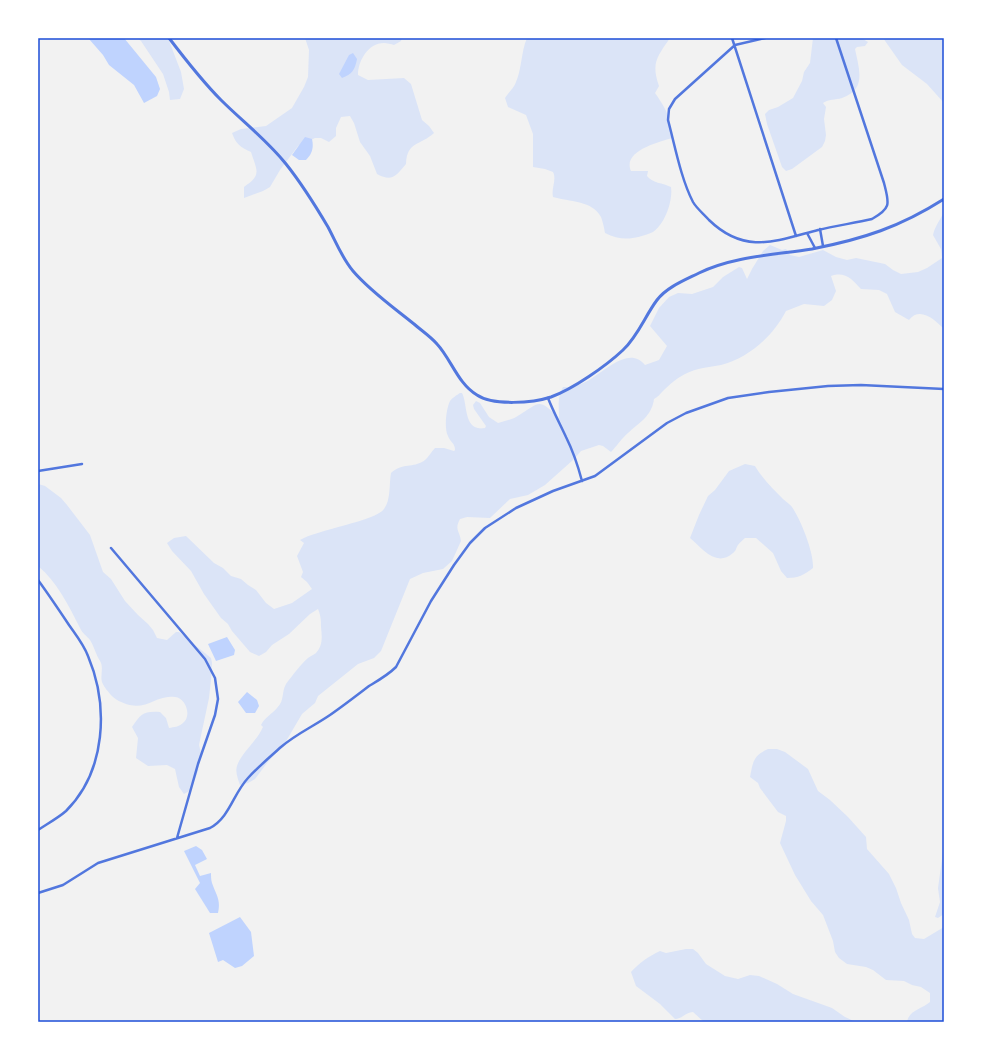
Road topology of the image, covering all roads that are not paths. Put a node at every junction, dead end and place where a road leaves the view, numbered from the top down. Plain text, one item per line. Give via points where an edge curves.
1 (169, 38) edge
2 (732, 38) edge
3 (765, 38) edge
4 (836, 38) edge
5 (735, 45) junction
6 (944, 199) edge
7 (820, 229) junction
8 (807, 233) junction
9 (796, 236) junction
10 (823, 246) junction
11 (815, 248) junction
12 (944, 389) edge
13 (548, 398) junction
14 (82, 464) dead end
15 (38, 471) edge
16 (582, 481) junction
17 (111, 548) dead end
18 (38, 580) edge
19 (38, 830) edge
20 (177, 838) junction
21 (38, 893) edge

1 - 13 street via 220,98 284,161 311,197 353,271 430,336 465,386 479,397 493,401 514,402
2 - 5 street
3 - 5 street
4 - 7 street via 888,202 885,211 872,219
5 - 9 street
5 - 9 street via 675,99 669,109 668,120 687,188 701,211 716,226 733,237 762,243
6 - 10 street via 893,227
7 - 8 street
7 - 10 street
8 - 9 street
8 - 11 street
10 - 11 street
11 - 13 street via 729,261 674,286 656,302 638,332 623,350 591,375
12 - 16 street via 835,386 728,398 686,413 667,423 595,476
13 - 16 street
14 - 15 street
16 - 20 street via 516,508 485,528 454,565 396,667 331,714 290,739 248,778 220,822 210,828
17 - 20 street via 205,660 215,678 218,699
18 - 19 street via 83,645 95,673 101,705 100,738 86,781 76,799 65,811
20 - 21 street via 98,863 63,884

